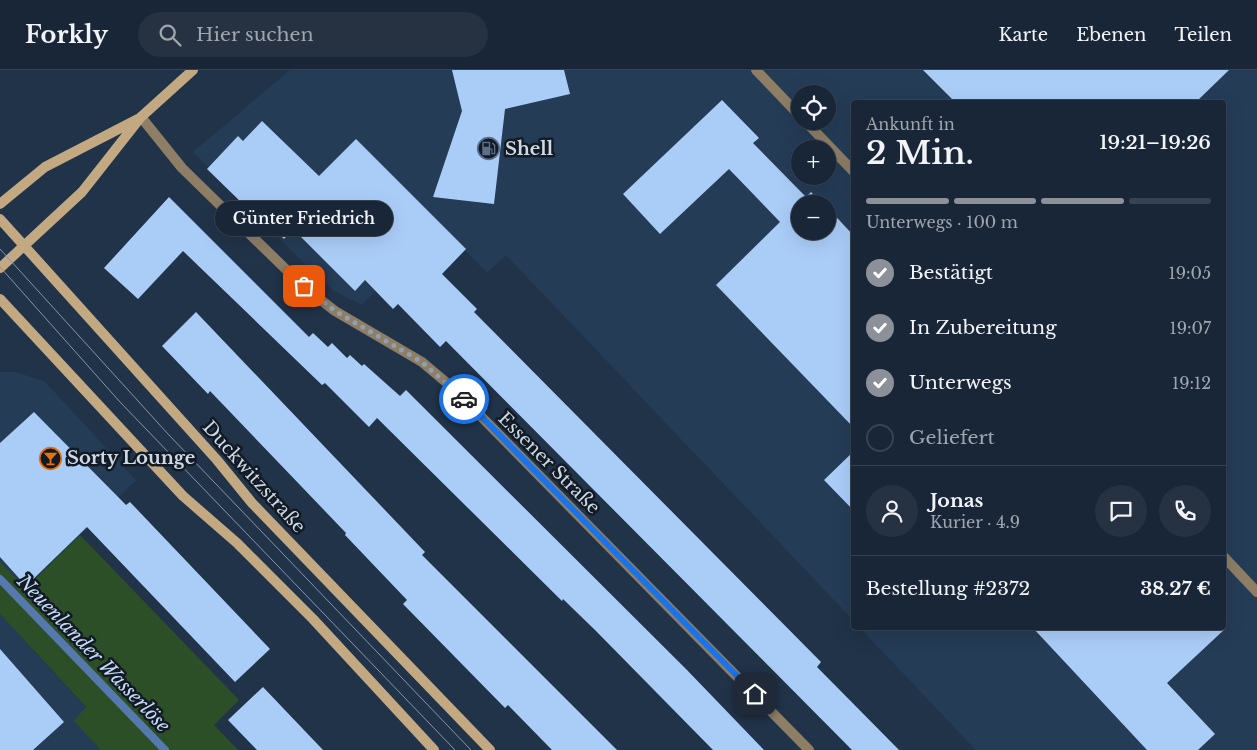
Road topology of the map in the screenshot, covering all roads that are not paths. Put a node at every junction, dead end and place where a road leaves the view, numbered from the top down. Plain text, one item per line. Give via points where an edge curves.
1 (193, 70) edge
2 (756, 70) edge
3 (791, 107) edge
4 (141, 117) junction
5 (814, 130) edge
6 (851, 169) edge
7 (0, 204) edge
8 (0, 219) edge
9 (24, 246) junction
10 (0, 268) edge
11 (0, 299) edge
12 (1226, 559) edge
13 (1257, 592) edge
14 (434, 750) edge
15 (490, 750) edge
16 (809, 750) edge

1 - 4 main road
2 - 3 street
4 - 7 main road via 45,167
4 - 9 main road via 82,192
4 - 16 street, Essener Straße via 182,168 304,286 335,311 422,362 454,389
5 - 6 street
8 - 9 main road, Duckwitzstraße
9 - 10 main road
9 - 15 main road, Duckwitzstraße via 252,503
11 - 14 main road via 183,496 237,543 313,619
12 - 13 street

